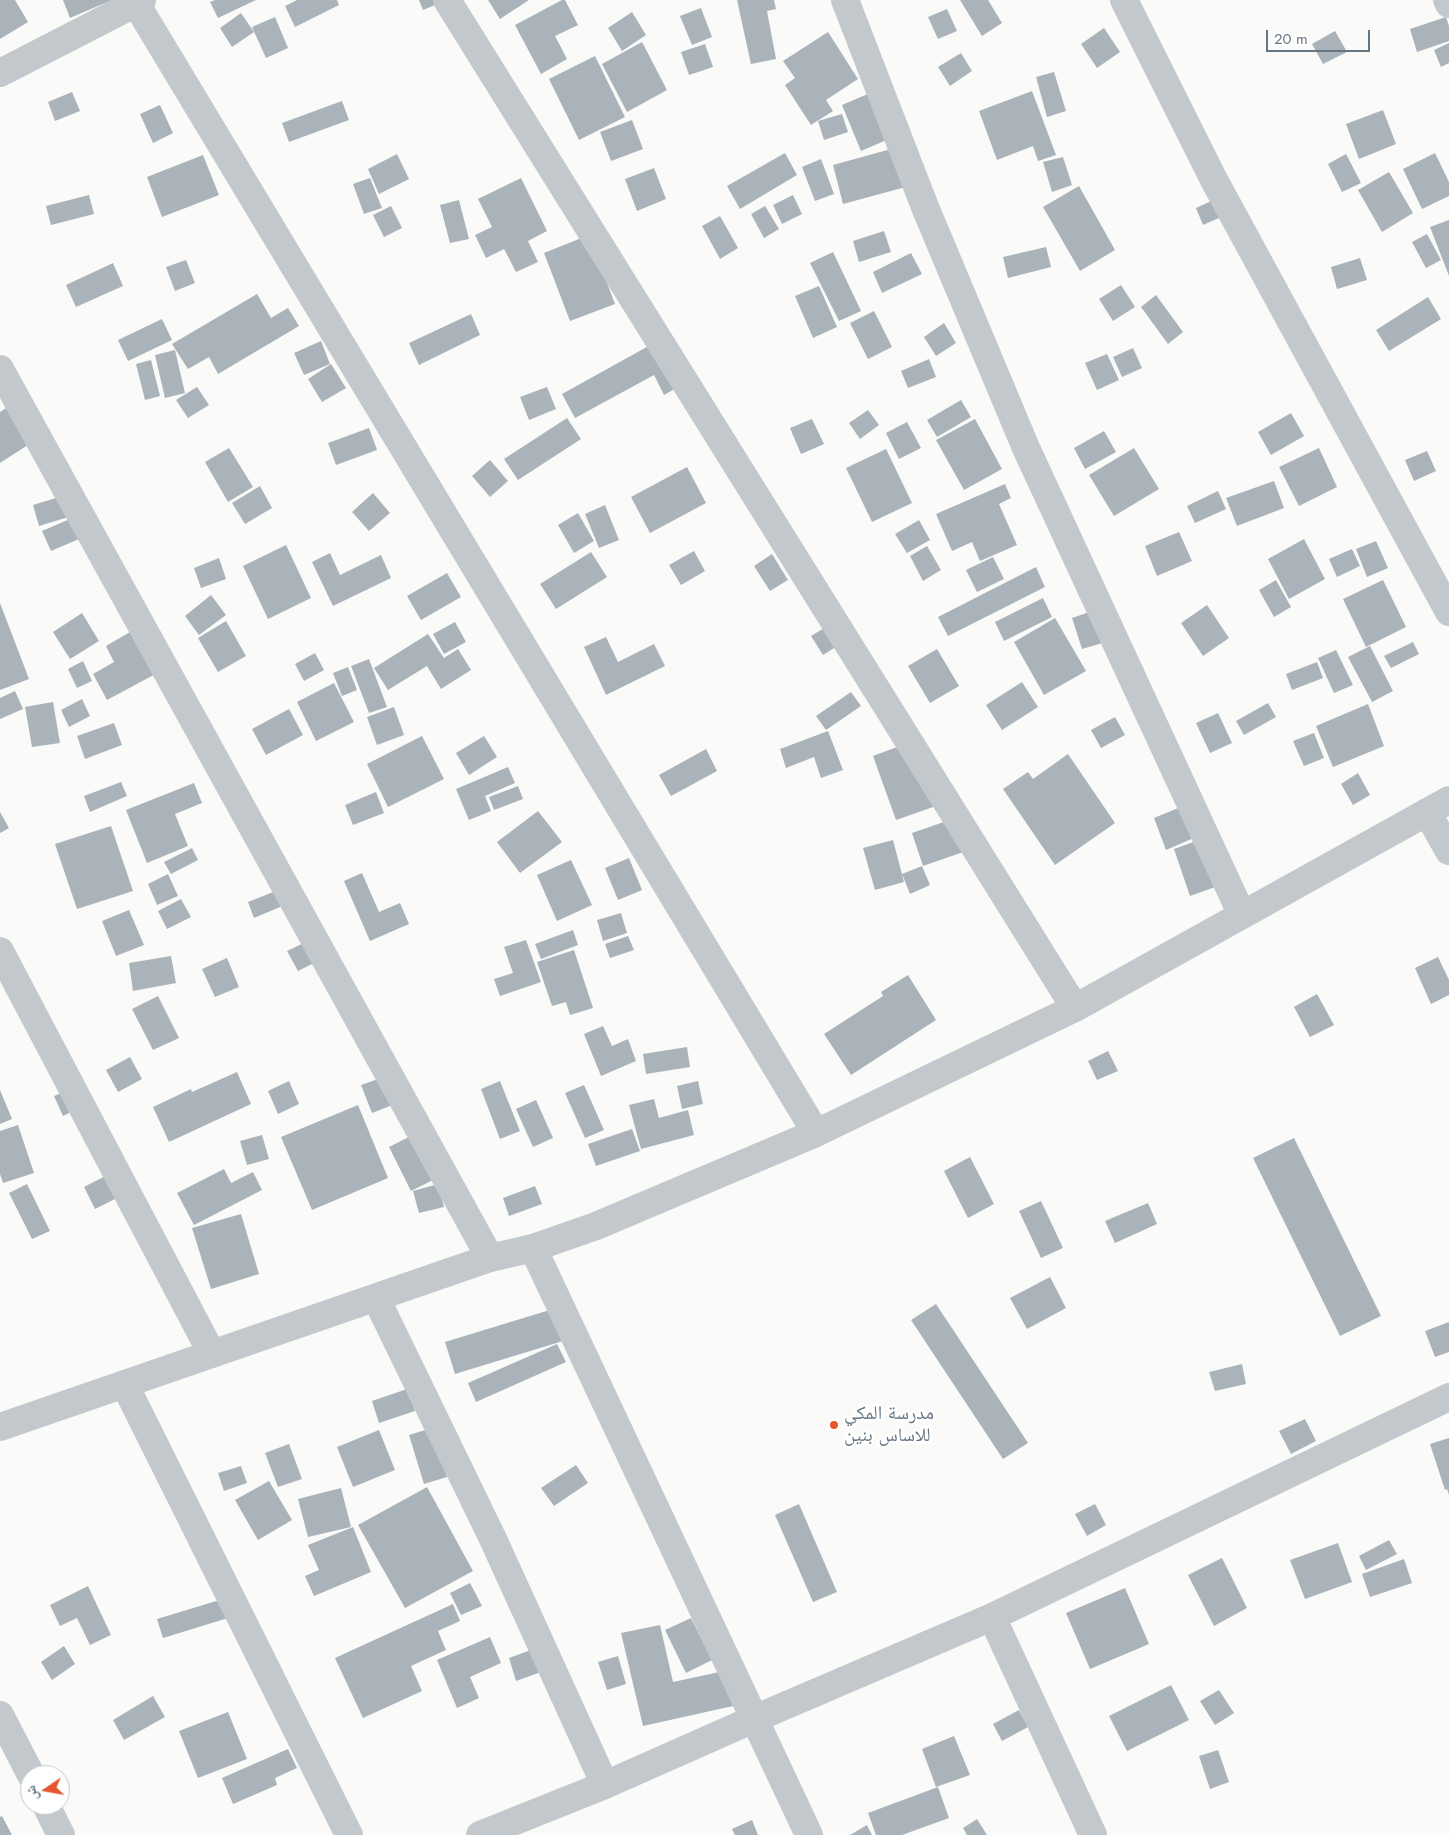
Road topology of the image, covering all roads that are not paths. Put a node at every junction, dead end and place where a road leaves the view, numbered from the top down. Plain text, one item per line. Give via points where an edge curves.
1 (448, 0) edge
2 (845, 0) edge
3 (1124, 0) edge
4 (1447, 0) edge
5 (137, 1) edge
6 (1449, 4) edge
7 (0, 73) edge
8 (0, 369) edge
9 (1449, 612) edge
10 (1438, 806) edge
11 (1449, 851) edge
12 (1242, 915) junction
13 (0, 951) edge
14 (1075, 1008) junction
15 (816, 1133) junction
16 (533, 1248) junction
17 (490, 1258) junction
18 (376, 1298) junction
19 (212, 1354) junction
20 (124, 1385) junction
21 (1449, 1397) edge
22 (0, 1427) edge
23 (992, 1618) junction
24 (0, 1715) edge
25 (754, 1719) junction
26 (26, 1765) edge
27 (605, 1785) junction
28 (51, 1815) edge
29 (61, 1835) edge
30 (349, 1835) edge
31 (480, 1835) edge
32 (809, 1835) edge
33 (1092, 1835) edge

1 - 14 street
2 - 12 street via 925,207 1026,448
3 - 9 street via 1214,180
4 - 6 street
5 - 7 street
5 - 15 street
8 - 17 street
10 - 11 street
10 - 12 street
12 - 14 street
13 - 19 street
14 - 15 street
15 - 16 street via 596,1226
16 - 17 street
16 - 25 street
17 - 18 street
18 - 19 street
18 - 27 street via 493,1539
19 - 20 street
20 - 22 street
20 - 30 street
21 - 23 street
23 - 25 street
23 - 33 street
24 - 26 street
25 - 27 street
25 - 32 street
27 - 31 street
28 - 29 street

